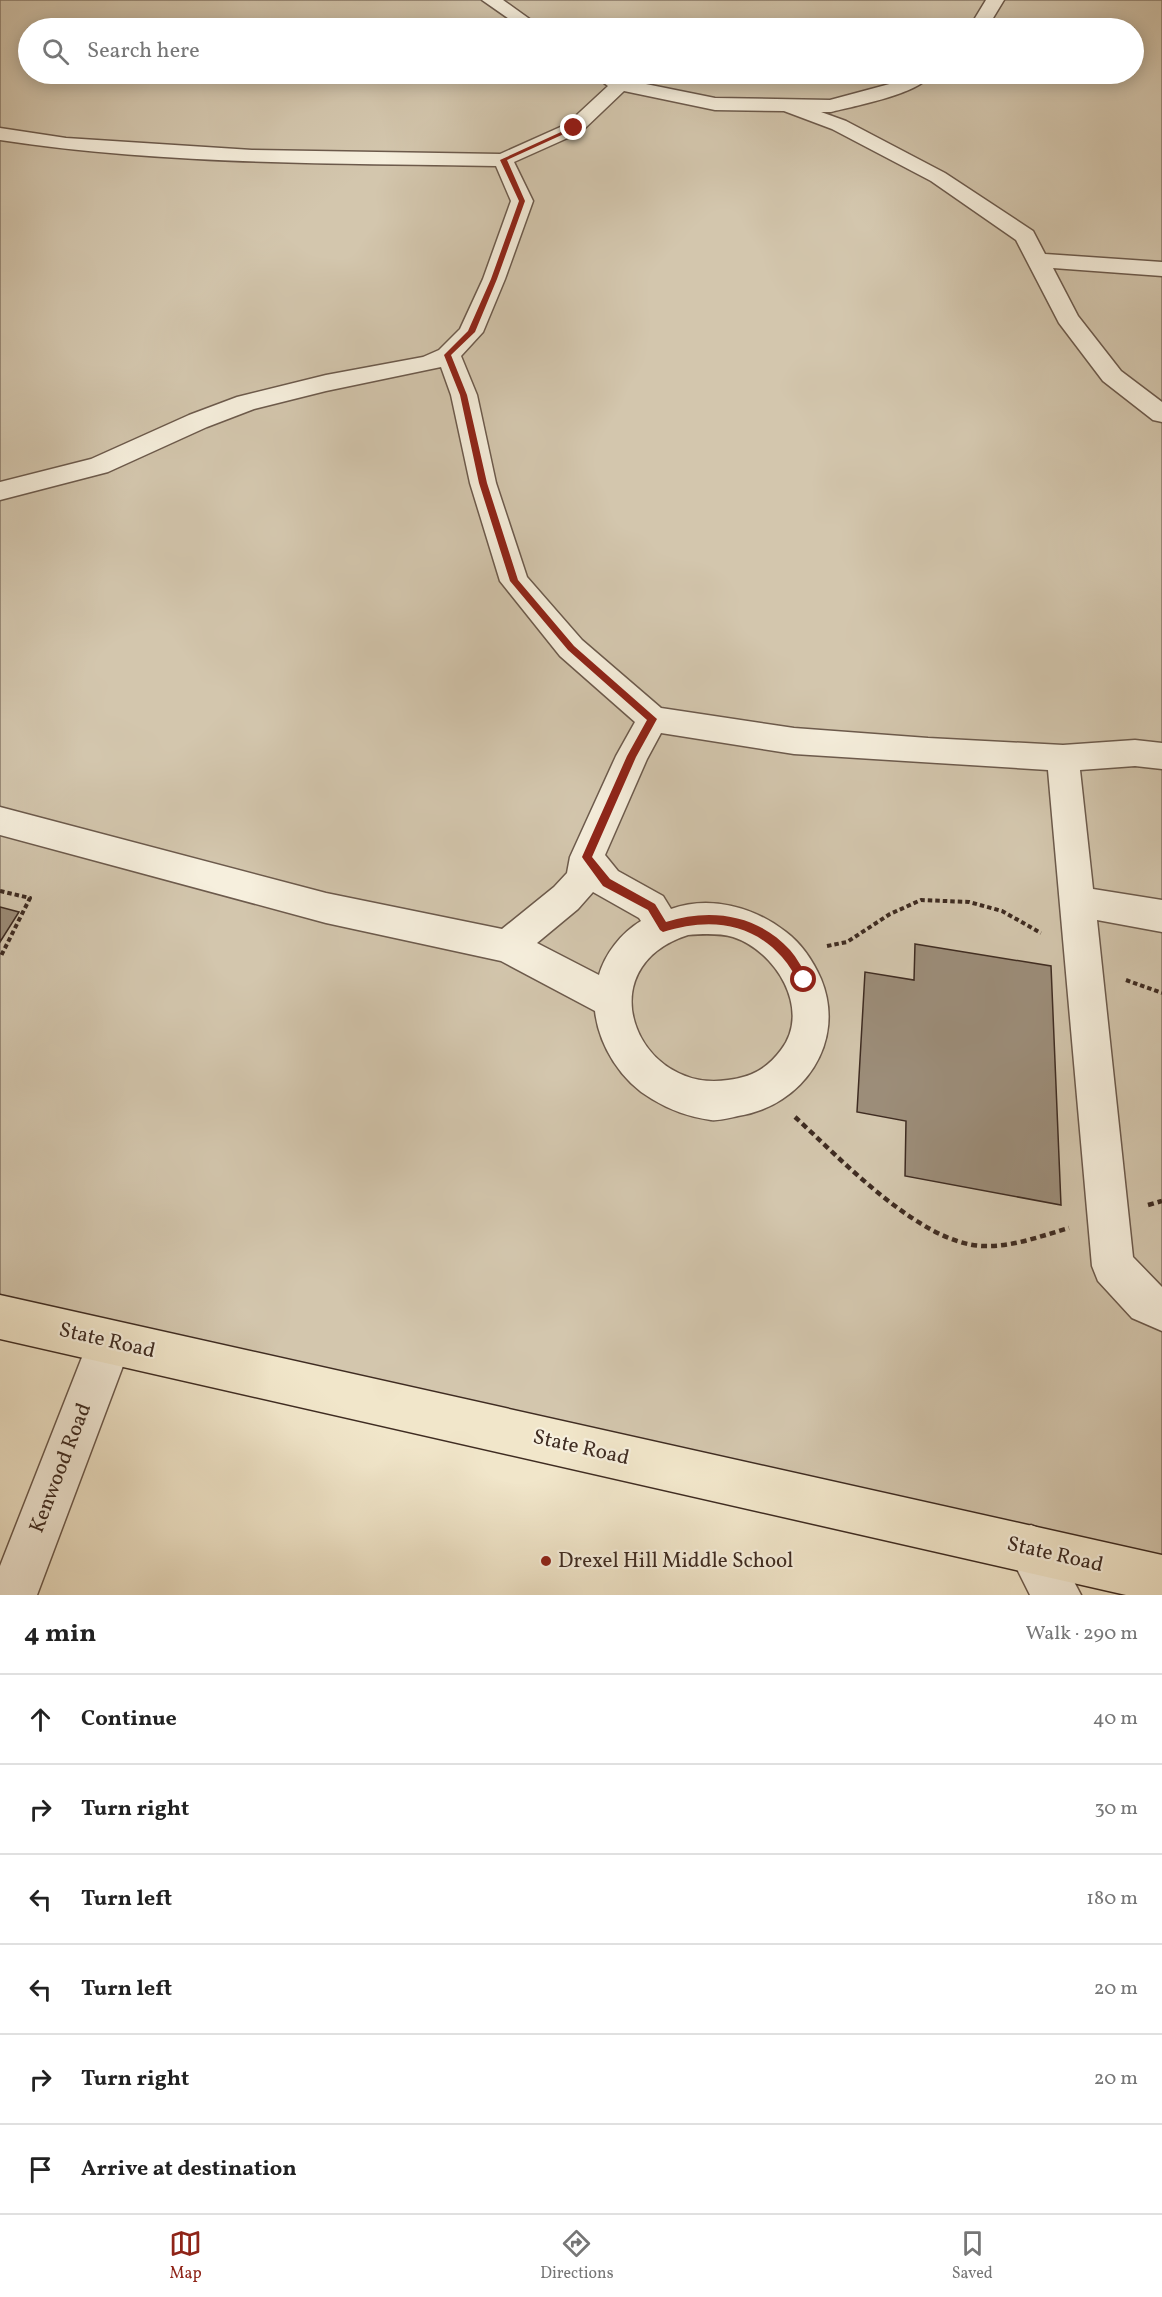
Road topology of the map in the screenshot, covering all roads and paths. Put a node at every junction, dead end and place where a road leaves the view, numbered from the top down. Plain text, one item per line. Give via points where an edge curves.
1 (491, 0) edge
2 (995, 0) edge
3 (517, 18) edge
4 (984, 18) edge
5 (907, 84) edge
6 (620, 85) joint
7 (786, 105) junction
8 (0, 134) edge
9 (503, 160) junction
10 (1037, 260) junction
11 (1162, 269) edge
12 (448, 355) junction
13 (1162, 414) edge
14 (0, 491) edge
15 (653, 719) junction
16 (1162, 756) edge
17 (1063, 758) junction
18 (0, 821) edge
19 (587, 857) junction
20 (0, 891) edge
21 (1079, 902) junction
22 (1162, 916) edge
23 (663, 927) junction
24 (508, 946) junction
25 (786, 954) junction
26 (1, 956) edge
27 (1084, 957) junction
28 (1162, 993) edge
29 (612, 1000) junction
30 (765, 1091) junction
31 (1162, 1201) edge
32 (1109, 1218) junction
33 (1162, 1309) edge
34 (0, 1317) edge
35 (110, 1342) junction
36 (1031, 1550) junction
37 (1162, 1579) edge
38 (13, 1595) edge
39 (1058, 1595) edge

1 - 3 street
2 - 4 street
5 - 7 street via 831,106
6 - 7 street via 715,104
6 - 9 street via 574,128
7 - 10 street via 839,125 938,177 1025,236
8 - 9 street via 66,144 252,156
9 - 12 street via 522,201 471,332
10 - 11 street
10 - 13 street via 1067,318 1112,376
12 - 14 street via 429,363 246,403 99,466
12 - 15 street via 464,395 483,483 514,581 571,648
15 - 17 street via 794,741
15 - 19 street
16 - 17 street via 1135,753
17 - 21 street
18 - 24 street via 326,908
19 - 23 street via 606,882 651,907
19 - 24 street via 583,879
20 - 26 path via 30,898
21 - 22 street
21 - 27 street
23 - 25 street via 688,919 741,924 766,936
23 - 29 street via 642,939 627,957 616,977
24 - 29 street
25 - 27 path via 847,942 890,914 921,900 969,902 1002,911
25 - 30 street via 804,980 812,1011 808,1042 792,1070
27 - 28 path via 1133,984
27 - 32 street
29 - 30 street via 615,1028 627,1054 648,1077 675,1093 705,1101 736,1101
30 - 32 path via 888,1200 930,1229 971,1245 1010,1245
31 - 32 path
32 - 33 street via 1113,1266 1147,1303
34 - 35 main road, State Road
35 - 36 main road, State Road
35 - 38 street, Kenwood Road
36 - 37 main road, State Road
36 - 39 street

